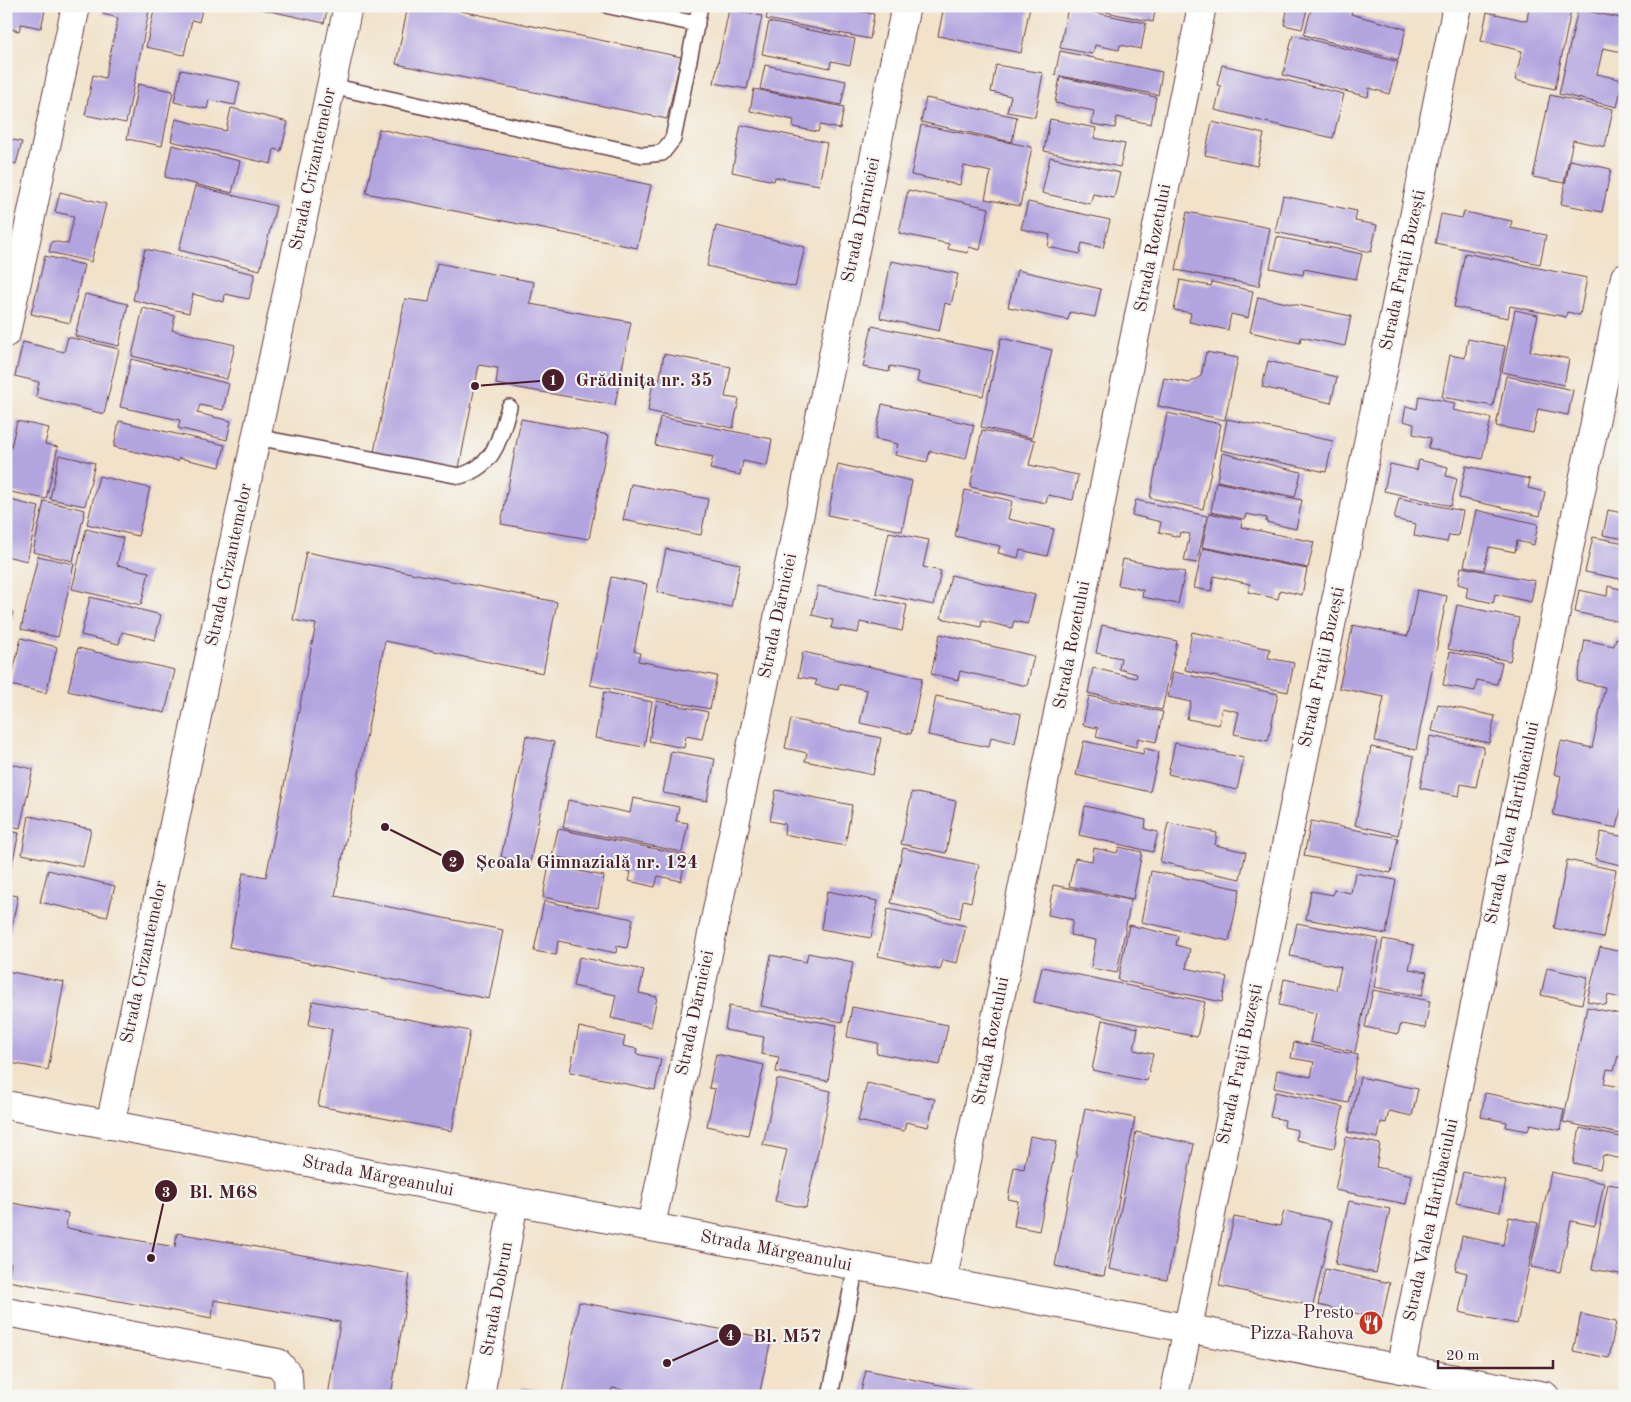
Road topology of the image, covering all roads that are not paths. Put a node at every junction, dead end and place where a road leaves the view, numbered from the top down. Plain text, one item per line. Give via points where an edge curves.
1 (76, 6) edge
2 (348, 6) edge
3 (609, 6) edge
4 (700, 6) edge
5 (906, 6) edge
6 (1202, 6) edge
7 (1457, 6) edge
8 (697, 24) junction
9 (331, 86) junction
10 (1625, 277) edge
11 (6, 333) edge
12 (509, 407) dead end
13 (256, 437) junction
14 (6, 1105) edge
15 (110, 1125) junction
16 (514, 1201) junction
17 (651, 1226) junction
18 (856, 1266) junction
19 (942, 1283) junction
20 (6, 1312) edge
21 (1187, 1328) junction
22 (1400, 1369) junction
23 (289, 1396) edge
24 (480, 1396) edge
25 (830, 1396) edge
26 (1174, 1396) edge
27 (1545, 1396) edge

1 - 11 street
2 - 9 street, Strada Crizantemelor
3 - 8 lane
4 - 8 lane
5 - 17 street, Strada Dărniciei
6 - 19 street, Strada Rozetului
7 - 21 street, Strada Frații Buzești
8 - 9 lane via 673,139 662,153 642,154
9 - 13 street, Strada Crizantemelor
10 - 22 street, Strada Valea Hârtibaciului
12 - 13 lane via 494,452 476,471 460,476
13 - 15 street, Strada Crizantemelor
14 - 15 street, Strada Mărgeanului
15 - 16 street, Strada Mărgeanului
16 - 17 street, Strada Mărgeanului
16 - 24 street, Strada Dobrun
17 - 18 street, Strada Mărgeanului
18 - 19 street, Strada Mărgeanului
18 - 25 lane
19 - 21 street, Strada Mărgeanului
20 - 23 street via 278,1363 288,1375
21 - 22 street, Strada Mărgeanului
21 - 26 street, Strada Frații Buzești
22 - 27 street, Strada Mărgeanului

